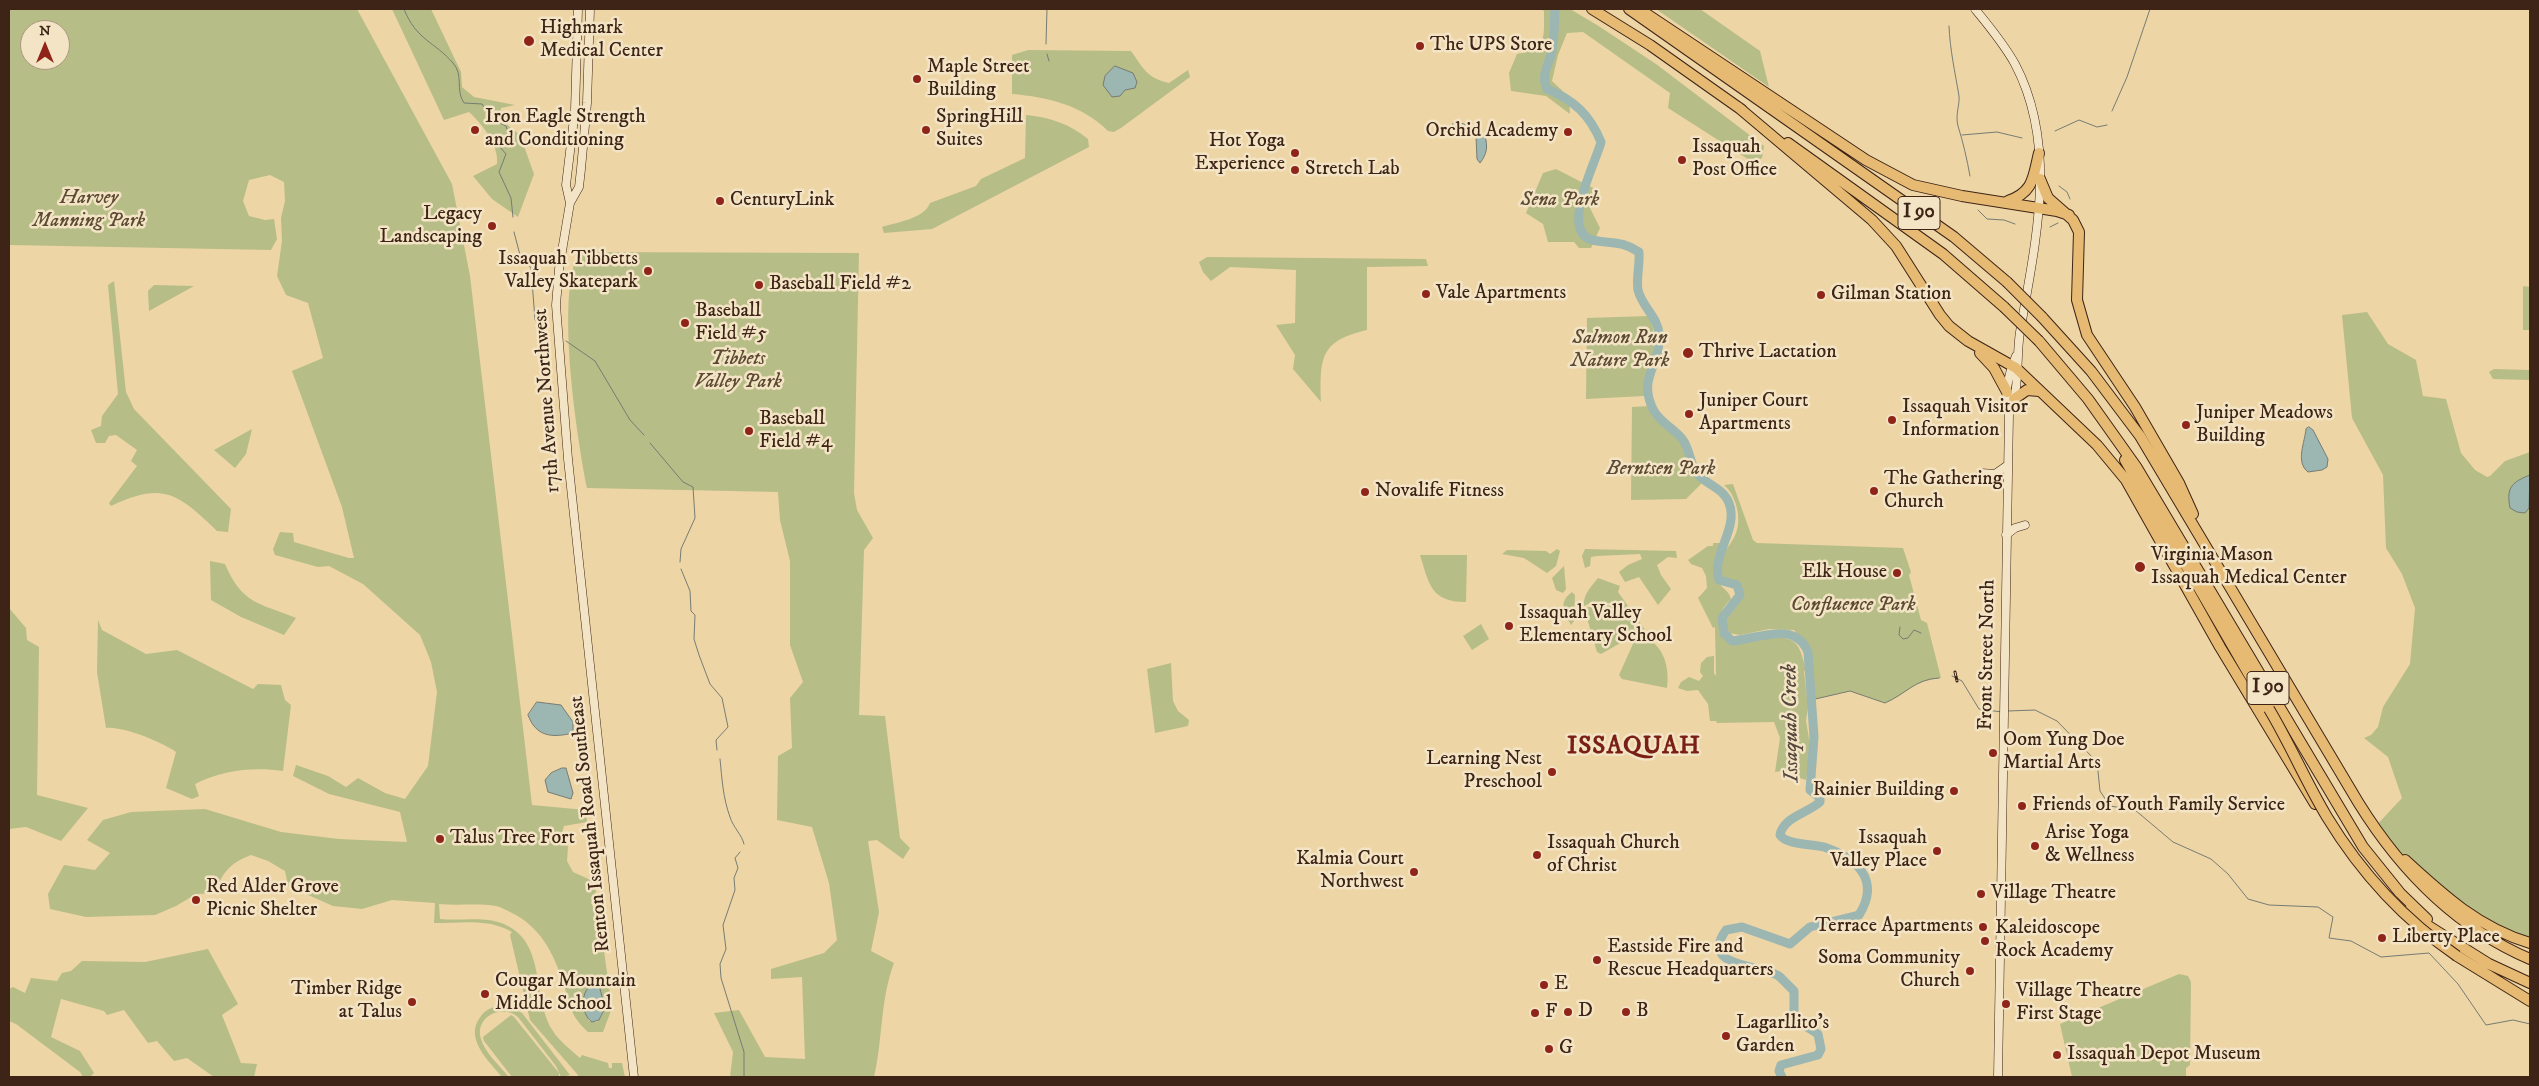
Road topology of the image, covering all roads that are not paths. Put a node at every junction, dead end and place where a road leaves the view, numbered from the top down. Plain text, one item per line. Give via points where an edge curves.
1 (578, 9) edge
2 (590, 9) edge
3 (1592, 9) edge
4 (1629, 9) edge
5 (1639, 9) edge
6 (1975, 9) edge
7 (1981, 9) edge
8 (1983, 18) junction
9 (1768, 131) junction
10 (2039, 153) junction
11 (2040, 178) junction
12 (2003, 201) junction
13 (570, 203) junction
14 (2039, 208) junction
15 (2069, 215) junction
16 (1968, 341) junction
17 (2014, 367) junction
18 (2039, 391) junction
19 (2010, 395) junction
20 (2108, 426) junction
21 (2008, 465) junction
22 (1981, 473) dead end
23 (2025, 525) dead end
24 (2006, 535) junction
25 (2208, 549) junction
26 (579, 567) joint
27 (2374, 828) junction
28 (2447, 898) junction
29 (2446, 936) junction
30 (2530, 940) edge
31 (2530, 944) edge
32 (2530, 959) edge
33 (2491, 977) junction
34 (2530, 983) edge
35 (2530, 994) edge
36 (2530, 1001) edge
37 (634, 1077) edge
38 (1998, 1077) edge

1 - 13 main road, 17th Avenue Northwest via 574,110 566,185
2 - 13 main road, 17th Avenue Northwest via 582,169 579,187
3 - 9 highway via 1642,40
4 - 25 highway, I 90, bridge via 1954,237 2007,282 2092,371 2127,417
5 - 12 highway via 1895,176 1936,191
6 - 8 main road, Front Street North
7 - 8 main road
8 - 10 main road, Front Street North via 2005,47 2024,83 2034,114
9 - 16 highway via 1884,233 1940,315
9 - 20 highway, I 90, bridge via 1943,254 2039,341
10 - 11 main road, Front Street North
10 - 12 highway via 2027,191
11 - 14 main road, Front Street North
11 - 15 highway via 2048,198
12 - 14 highway
13 - 26 main road, 17th Avenue Northwest via 556,305 564,425
14 - 15 highway
14 - 17 main road, Front Street North
15 - 25 highway via 2079,232 2077,293 2083,326 2092,345 2135,406 2179,483
16 - 17 highway
16 - 19 highway via 1989,361
17 - 18 highway
17 - 19 main road, Front Street North
18 - 19 highway via 2027,390
18 - 29 highway via 2097,445 2126,480 2220,647 2326,819 2356,858 2398,902
19 - 21 main road, Front Street North
20 - 29 highway, I 90 via 2150,490 2363,847 2400,893
20 - 33 highway, bridge via 2328,818 2355,860 2418,927
21 - 22 main road via 1995,474
21 - 24 main road, Front Street North
23 - 24 main road
24 - 38 main road, Front Street North
25 - 27 highway, I 90
26 - 37 main road, Renton Issaquah Road Southeast
27 - 28 highway
27 - 32 highway, I 90 via 2408,873 2431,895 2482,934
28 - 30 highway via 2486,922
28 - 31 highway via 2475,919
29 - 34 highway, I 90 via 2489,964
33 - 35 highway
33 - 36 highway

